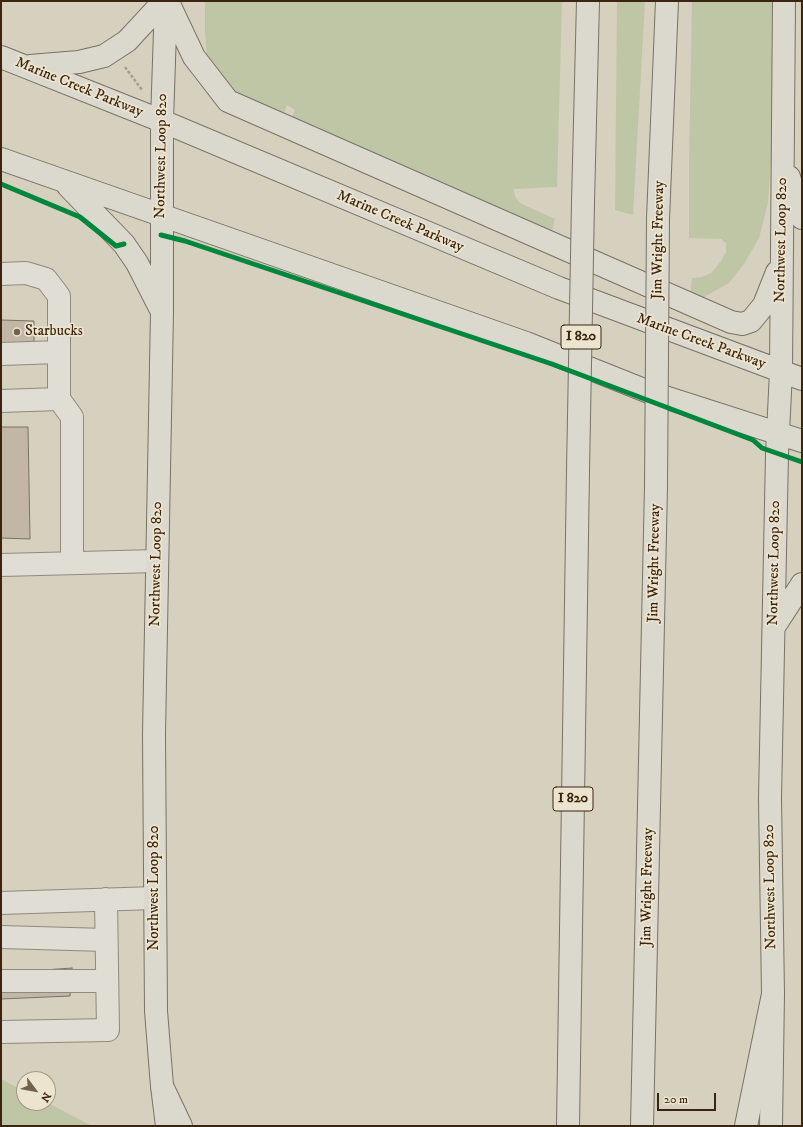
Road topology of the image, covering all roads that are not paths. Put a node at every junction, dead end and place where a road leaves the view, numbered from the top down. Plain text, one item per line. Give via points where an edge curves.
1 (166, 1) edge
2 (588, 1) edge
3 (666, 1) edge
4 (784, 1) edge
5 (1, 57) edge
6 (23, 66) junction
7 (162, 121) junction
8 (1, 159) edge
9 (783, 161) junction
10 (65, 182) junction
11 (161, 215) junction
12 (802, 218) edge
13 (782, 260) junction
14 (1, 274) edge
15 (162, 312) junction
16 (59, 352) junction
17 (1, 354) edge
18 (780, 371) junction
19 (802, 379) edge
20 (59, 399) junction
21 (1, 401) edge
22 (778, 433) junction
23 (802, 441) edge
24 (157, 561) junction
25 (72, 563) junction
26 (1, 565) edge
27 (802, 584) edge
28 (774, 626) junction
29 (155, 898) junction
30 (106, 899) junction
31 (1, 903) edge
32 (1, 937) edge
33 (106, 940) junction
34 (1, 981) edge
35 (107, 981) junction
36 (772, 994) junction
37 (1, 1032) edge
38 (162, 1086) junction
39 (167, 1126) edge
40 (181, 1126) edge
41 (568, 1126) edge
42 (642, 1126) edge
43 (746, 1126) edge
44 (771, 1126) edge

1 - 6 main road via 127,41 104,56 79,62
1 - 7 main road, Northwest Loop 820
1 - 13 main road via 194,57 228,101 731,322 742,324 751,321 764,305
2 - 41 main road, I 820, bridge
3 - 42 main road, Jim Wright Freeway, bridge via 658,219 656,486
4 - 9 main road, Northwest Loop 820
5 - 6 main road, Marine Creek Parkway
6 - 7 main road, Marine Creek Parkway
7 - 11 main road, Northwest Loop 820
7 - 18 main road, Marine Creek Parkway via 559,288
8 - 10 main road
9 - 12 main road
9 - 13 main road, Northwest Loop 820
10 - 11 main road
10 - 15 main road via 124,244
11 - 15 main road, Northwest Loop 820
11 - 22 main road via 526,343 649,392
13 - 18 main road, Northwest Loop 820
14 - 16 lane via 26,273 46,279 59,296
15 - 24 main road, Northwest Loop 820
16 - 17 lane
16 - 20 lane
18 - 19 main road, Marine Creek Parkway
18 - 22 main road, Northwest Loop 820
20 - 21 lane
20 - 25 lane via 72,417
22 - 23 main road
22 - 28 main road, Northwest Loop 820
24 - 25 lane
24 - 29 main road, Northwest Loop 820
25 - 26 lane
27 - 28 main road
28 - 36 main road, Northwest Loop 820 via 770,798
29 - 30 lane
29 - 38 main road, Northwest Loop 820 via 156,1011
30 - 31 lane
30 - 33 lane
32 - 33 lane
33 - 35 lane
34 - 35 lane
35 - 37 lane via 108,1030
36 - 43 main road
36 - 44 main road, Northwest Loop 820
38 - 39 main road, Northwest Loop 820
38 - 40 main road

